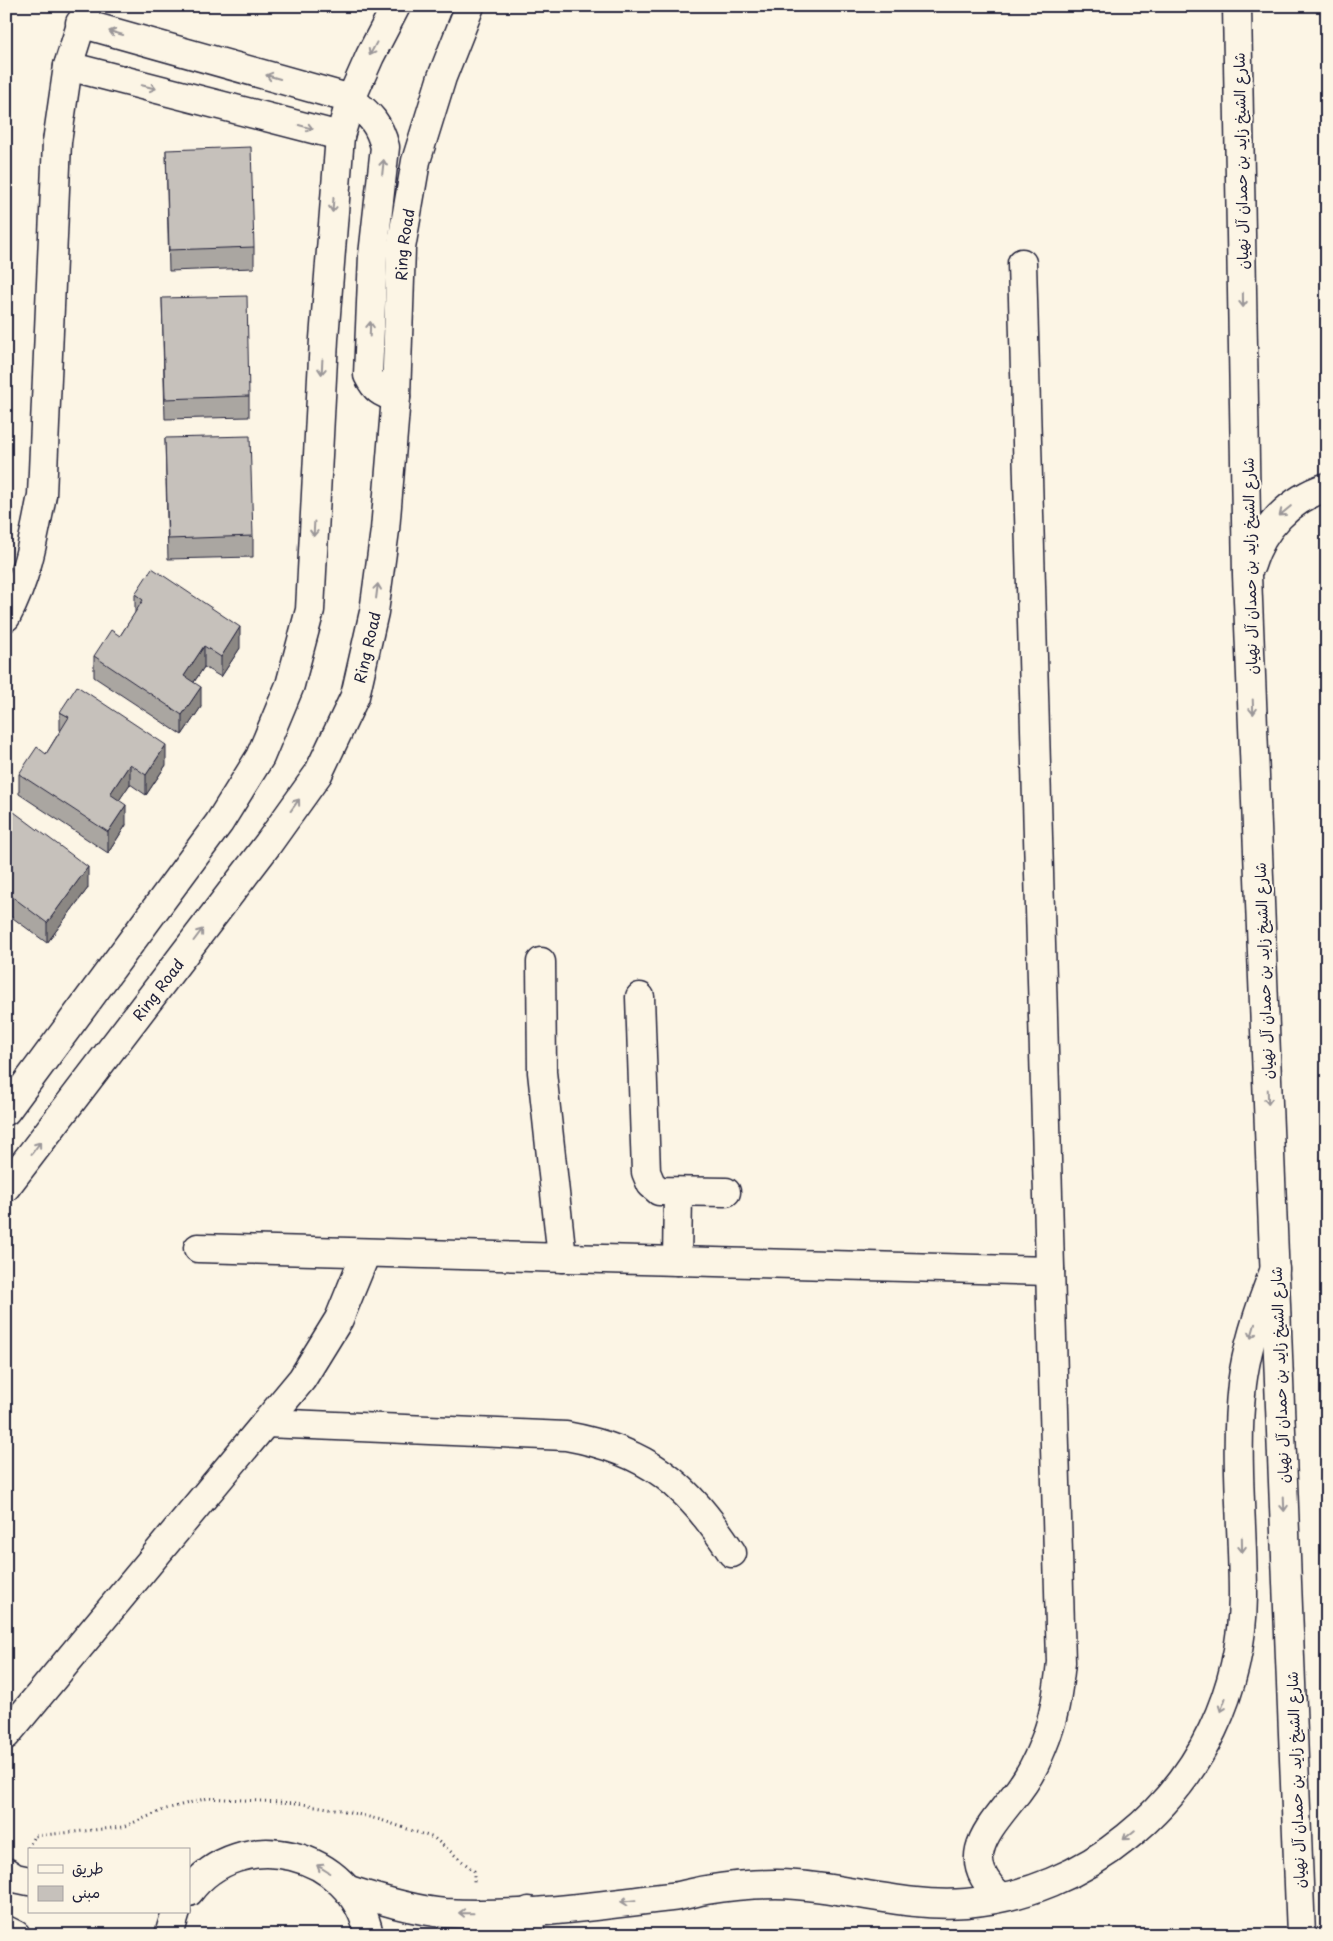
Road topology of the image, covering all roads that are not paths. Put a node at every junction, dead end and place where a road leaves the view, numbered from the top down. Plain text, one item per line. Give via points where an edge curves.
1 (396, 6) edge
2 (470, 6) edge
3 (1237, 6) edge
4 (84, 14) edge
5 (68, 66) junction
6 (351, 99) junction
7 (340, 136) junction
8 (1022, 263) dead end
9 (396, 397) junction
10 (1327, 487) edge
11 (1248, 575) junction
12 (6, 617) edge
13 (541, 962) dead end
14 (640, 997) dead end
15 (6, 1111) edge
16 (6, 1187) edge
17 (678, 1192) junction
18 (726, 1192) dead end
19 (198, 1248) dead end
20 (366, 1253) junction
21 (562, 1258) junction
22 (677, 1261) junction
23 (1275, 1269) junction
24 (1050, 1271) junction
25 (266, 1423) junction
26 (732, 1553) dead end
27 (6, 1735) edge
28 (6, 1872) edge
29 (28, 1881) edge
30 (191, 1887) edge
31 (349, 1890) junction
32 (1001, 1897) junction
33 (175, 1914) edge
34 (530, 1923) edge
35 (6, 1930) edge
36 (16, 1935) edge
37 (168, 1935) edge
38 (369, 1935) edge
39 (1301, 1935) edge

1 -> 6 street
2 - 9 street, Ring Road via 442,77 416,161 401,248
3 -> 11 street, شارع الشيخ زايد بن حمدان آل نهيان
4 - 5 street
6 -> 4 street
5 -> 7 street
5 - 12 street via 57,142 42,496 32,550
6 - 7 street
9 -> 6 street via 384,394 368,375 373,255 385,147 381,130 369,114
7 -> 15 street via 324,339 310,610 290,685 260,757 218,823
8 - 24 street
16 -> 9 street, Ring Road via 318,774 355,696 374,612 385,530
10 -> 11 street via 1296,501 1279,516 1264,533
11 -> 23 street, شارع الشيخ زايد بن حمدان آل نهيان
13 - 21 street via 542,1072
14 - 17 street via 646,1172 651,1184 659,1191
17 - 18 street
17 - 22 street
19 - 20 street
20 - 21 street
20 - 25 street via 340,1319 322,1350
21 - 22 street
22 - 24 street
23 -> 32 street via 1257,1315 1242,1383 1239,1423 1241,1629 1236,1661 1217,1722 1185,1777 1136,1830 1091,1863 1062,1878
23 -> 39 street, شارع الشيخ زايد بن حمدان آل نهيان
24 - 32 street via 1061,1662 1052,1720 1042,1748 1029,1775 982,1840 982,1872 986,1882
25 - 26 street via 566,1436 591,1440 639,1458 680,1486 698,1505
25 - 27 street
28 - 29 street
31 -> 30 street via 324,1867 291,1854 256,1853 223,1864
34 -> 31 street via 444,1913
31 - 38 street via 366,1919
32 -> 34 street via 938,1904 906,1902 842,1890 776,1884 742,1885
33 - 37 street
35 - 36 street

